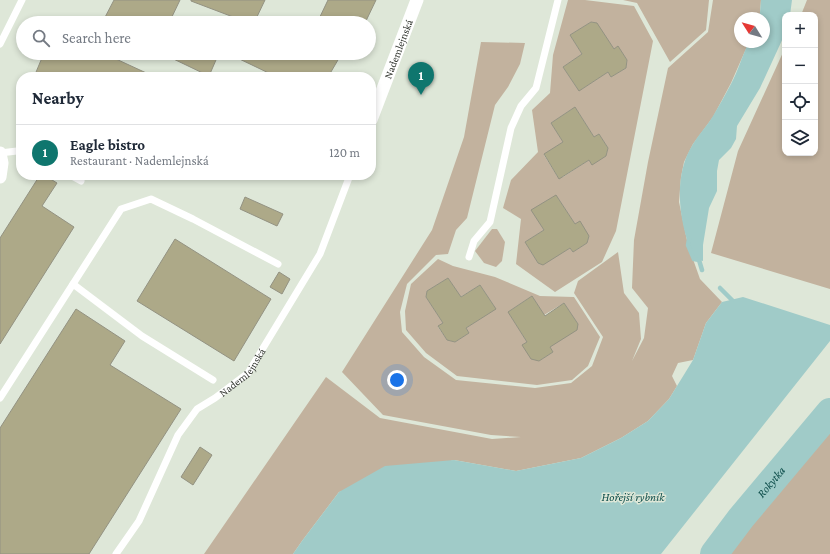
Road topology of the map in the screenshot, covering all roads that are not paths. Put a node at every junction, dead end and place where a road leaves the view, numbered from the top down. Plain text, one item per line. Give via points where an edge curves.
1 (22, 0) edge
2 (417, 0) edge
3 (558, 0) edge
4 (0, 44) edge
5 (376, 107) edge
6 (16, 151) edge
7 (0, 153) edge
8 (0, 177) edge
9 (348, 180) edge
10 (469, 257) dead end
11 (278, 264) dead end
12 (73, 284) junction
13 (213, 380) dead end
14 (0, 398) edge
15 (116, 554) edge

1 - 4 lane
2 - 5 street, Nademlejnská
3 - 10 lane via 536,88 521,106 511,128 490,222 474,241
6 - 7 lane
7 - 8 street
9 - 15 lane, Nademlejnská via 320,254 248,373 197,409 178,435 139,521
11 - 12 lane via 150,199 121,209
12 - 13 lane via 142,336
12 - 14 lane

